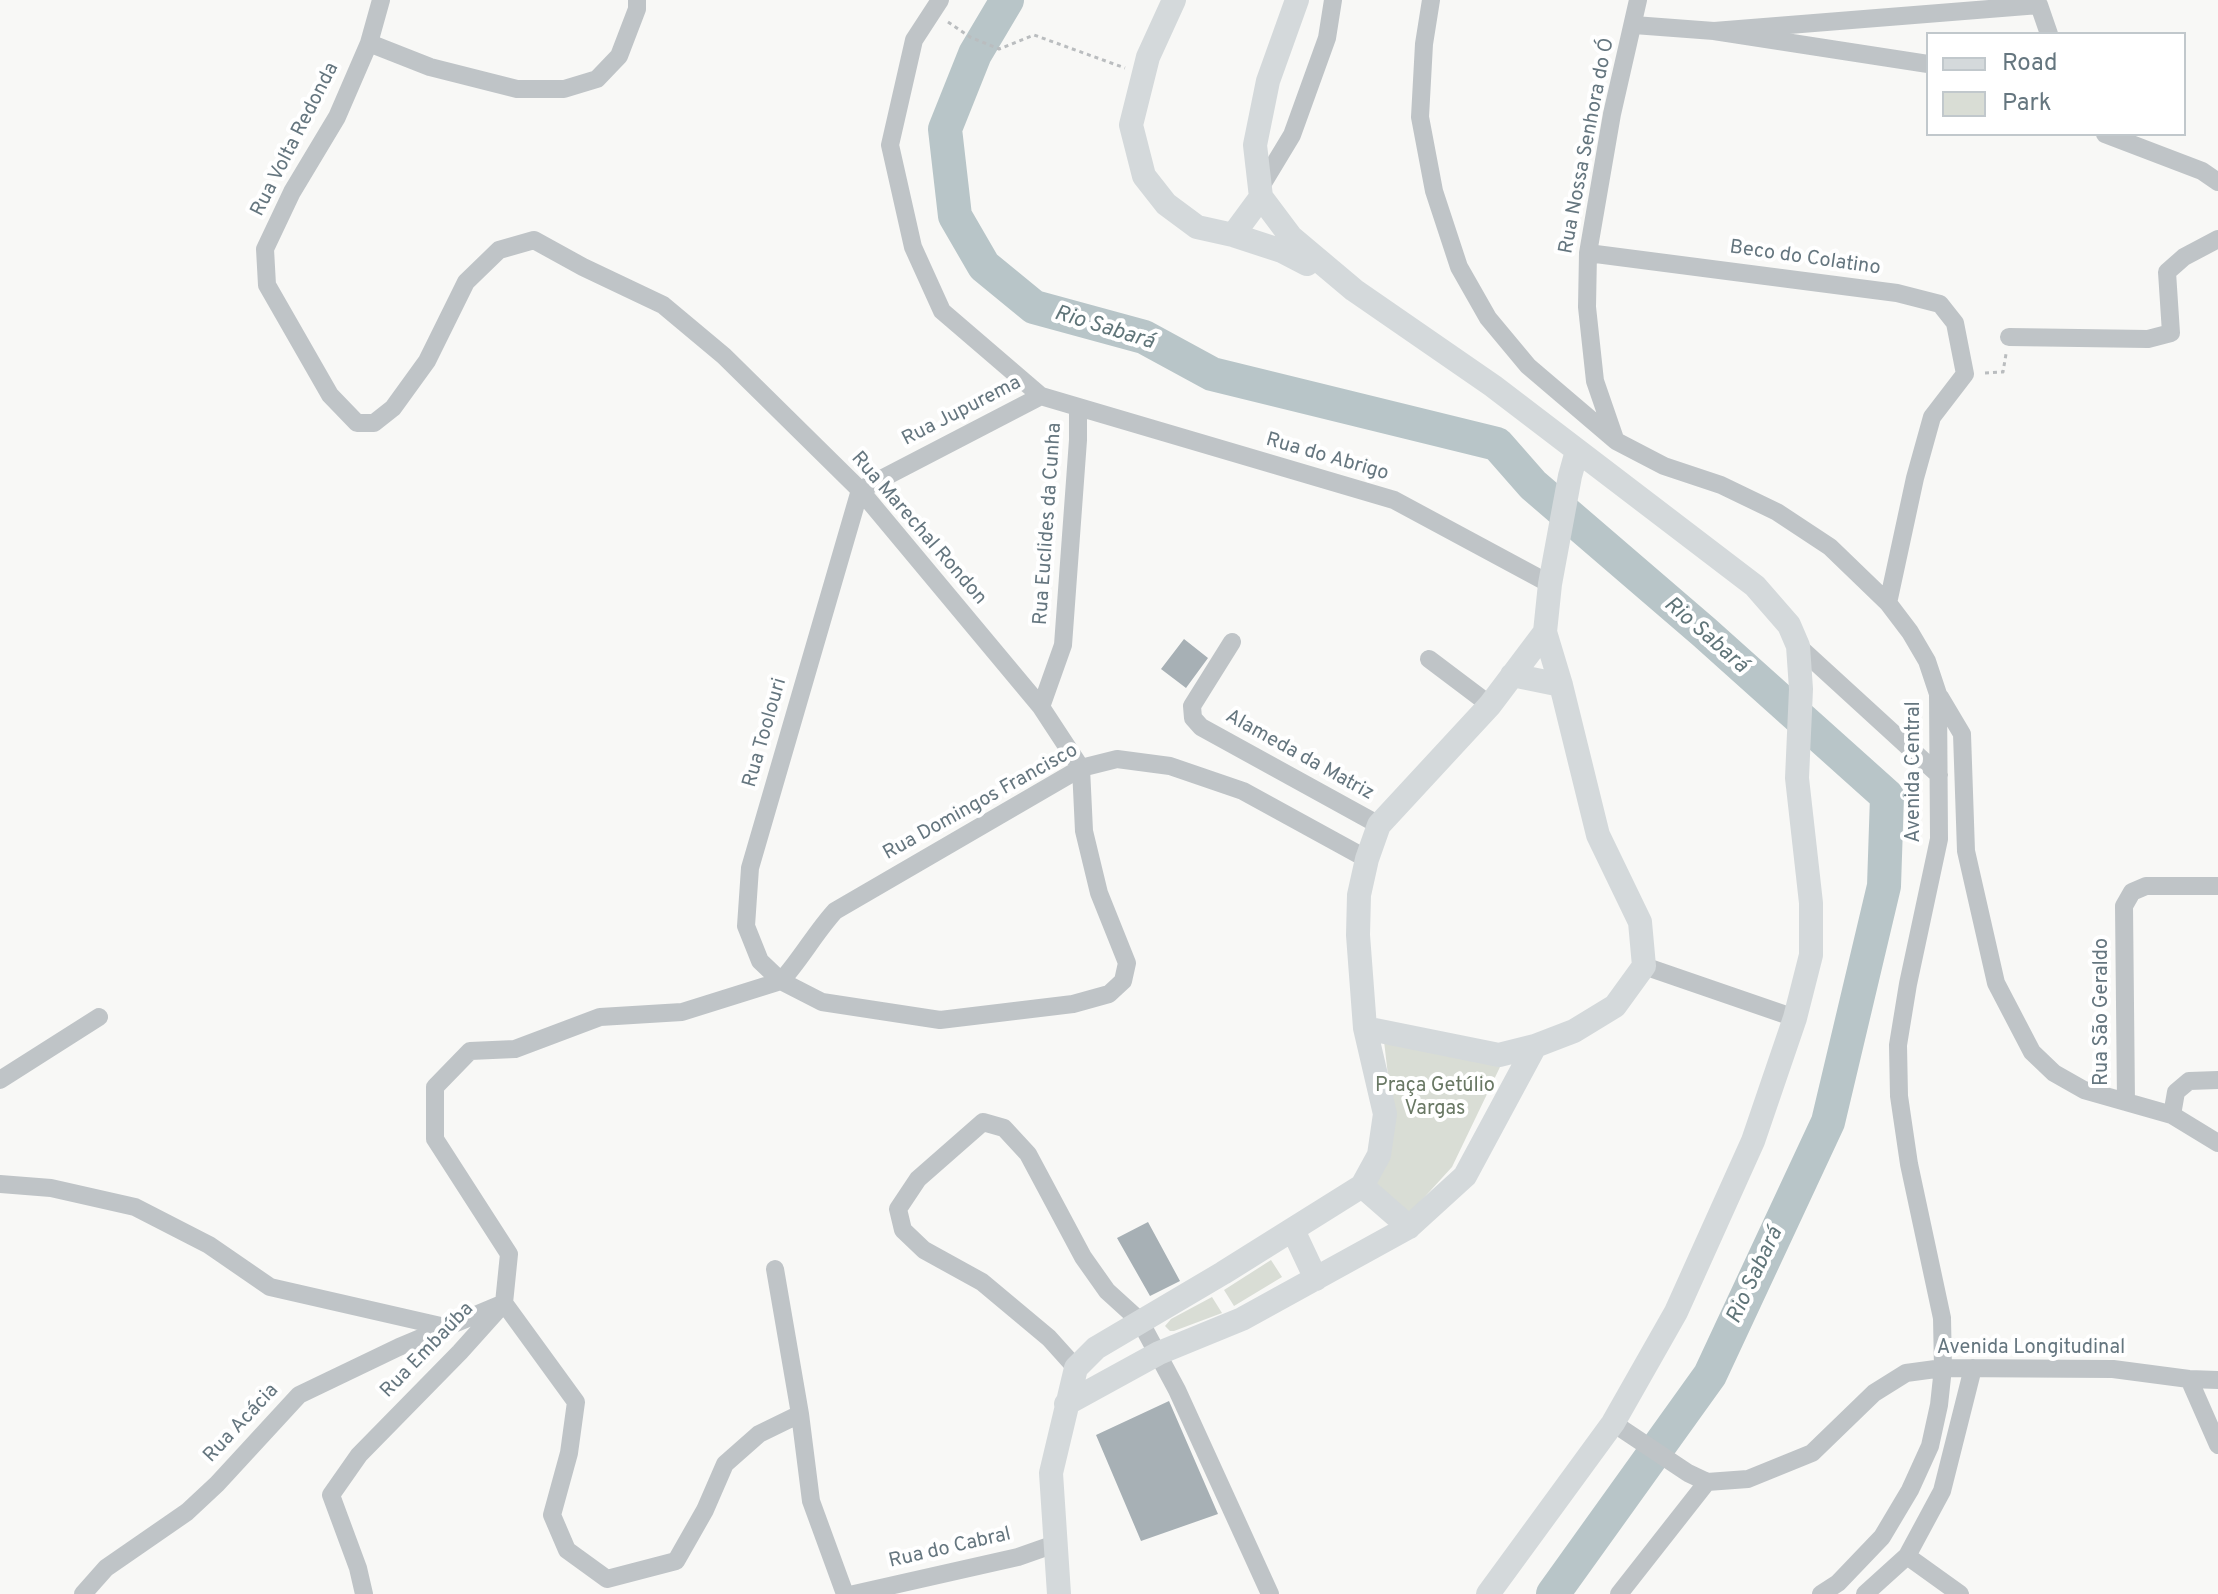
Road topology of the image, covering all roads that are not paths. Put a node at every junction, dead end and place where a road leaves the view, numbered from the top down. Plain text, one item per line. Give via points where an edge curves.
1 (381, 0) edge
2 (637, 0) edge
3 (1174, 0) edge
4 (1297, 0) edge
5 (1333, 0) edge
6 (1431, 0) edge
7 (1638, 0) edge
8 (2038, 2) edge
9 (936, 6) edge
10 (1634, 25) junction
11 (1714, 31) junction
12 (2048, 32) edge
13 (369, 43) junction
14 (1926, 64) edge
15 (2110, 136) edge
16 (2218, 182) edge
17 (1260, 192) junction
18 (1233, 235) junction
19 (2218, 239) edge
20 (1588, 253) junction
21 (466, 282) joint
22 (1354, 290) junction
23 (2009, 337) road end
24 (1041, 396) junction
25 (1078, 408) junction
26 (1616, 441) junction
27 (1577, 451) junction
28 (860, 490) junction
29 (1550, 584) junction
30 (1888, 603) junction
31 (1545, 632) junction
32 (1232, 642) dead end
33 (1798, 646) junction
34 (1429, 659) dead end
35 (1512, 675) junction
36 (1561, 685) junction
37 (1938, 694) junction
38 (1490, 705) junction
39 (1041, 707) junction
40 (1081, 768) junction
41 (1939, 775) junction
42 (1379, 825) junction
43 (1367, 859) junction
44 (2218, 886) edge
45 (1644, 966) junction
46 (781, 981) junction
47 (99, 1017) dead end
48 (1795, 1018) junction
49 (1365, 1028) junction
50 (1535, 1046) junction
51 (0, 1080) edge
52 (2218, 1080) edge
53 (2126, 1102) junction
54 (2172, 1115) junction
55 (2218, 1143) edge
56 (0, 1184) edge
57 (1362, 1186) junction
58 (1409, 1227) junction
59 (1293, 1230) junction
60 (775, 1269) dead end
61 (1316, 1279) junction
62 (504, 1303) junction
63 (1140, 1321) junction
64 (445, 1327) junction
65 (1159, 1353) junction
66 (1076, 1368) junction
67 (1943, 1368) junction
68 (1973, 1368) junction
69 (2189, 1379) junction
70 (2218, 1380) edge
71 (1066, 1404) junction
72 (800, 1414) junction
73 (1613, 1423) junction
74 (2218, 1445) edge
75 (1707, 1482) junction
76 (1055, 1544) junction
77 (1907, 1556) junction
78 (1507, 1569) junction
79 (83, 1594) edge
80 (364, 1594) edge
81 (845, 1594) edge
82 (854, 1594) edge
83 (1059, 1594) edge
84 (1270, 1594) edge
85 (1472, 1594) edge
86 (1488, 1594) edge
87 (1619, 1594) edge
88 (1821, 1594) edge
89 (1865, 1594) edge
90 (1960, 1594) edge

1 - 13 street, Rua Volta Redonda
2 - 13 street via 619,56 597,79 564,89 517,89 430,67
3 - 18 main road via 1148,57 1131,125 1144,176 1166,204 1197,227
4 - 17 main road via 1268,81 1255,145
5 - 17 street via 1327,38 1292,135
6 - 26 street, Avenida Central via 1420,117 1434,191 1459,267 1488,318 1528,366
7 - 10 street, Rua Nossa Senhora do Ó
8 - 11 street
8 - 12 street
9 - 24 street, Rua Euclides da Cunha via 914,40 890,145 913,247 942,311
10 - 11 street
10 - 20 street, Rua Nossa Senhora do Ó
11 - 14 street
13 - 21 street, Rua Volta Redonda via 337,117 265,249 267,285 330,395 357,423 374,423 393,408 427,361
15 - 16 street
17 - 18 main road
17 - 22 main road via 1291,237
18 - 22 main road via 1282,251
19 - 23 street via 2167,272 2171,333 2148,339
20 - 26 street, Rua Nossa Senhora do Ó via 1595,381
20 - 30 street, Beco do Colatino via 1897,293 1940,304 1955,323 1965,374 1932,417
21 - 28 street, Rua Marechal Rondon via 499,250 534,240 663,305 724,356
22 - 27 main road
24 - 25 street, Rua Euclides da Cunha
24 - 28 street, Rua Jupurema
25 - 29 street, Rua do Abrigo via 1394,500
25 - 39 street, Rua Euclides da Cunha via 1063,645
26 - 30 street, Avenida Central via 1777,512 1830,547
27 - 29 main road
27 - 33 main road via 1755,586 1789,625
28 - 39 street, Rua Marechal Rondon
28 - 46 street, Rua Toolouri via 750,868 746,926 760,961
29 - 31 main road
30 - 37 street, Avenida Central via 1927,661
31 - 35 main road
31 - 36 main road
32 - 42 street, Alameda da Matriz via 1192,706 1193,718
33 - 41 street
33 - 48 main road via 1797,778 1811,903 1811,955
34 - 38 street
35 - 36 main road
35 - 38 main road
36 - 45 main road via 1598,835 1640,922
37 - 41 street, Avenida Central
37 - 53 street via 1962,734 1966,851 1996,983 2032,1052 2054,1073 2084,1090
38 - 42 main road
39 - 40 street, Rua Marechal Rondon
40 - 43 street, Rua Domingos Francisco via 1117,759 1170,766 1243,791
40 - 46 street, Rua Domingos Francisco via 835,911
40 - 46 street via 1091,862 1127,963 1123,981 1109,994 1073,1004 940,1020 822,1002
41 - 67 street, Avenida Central via 1939,839 1898,1045 1899,1096 1942,1318
42 - 43 main road
43 - 49 main road via 1358,935
44 - 53 street, Rua São Geraldo via 2146,886 2132,892 2124,906
45 - 48 street
45 - 50 main road via 1615,1006 1574,1031
46 - 62 street, Rua Embaúba via 682,1012 600,1017 515,1049 470,1051 435,1087 435,1139 509,1254
47 - 51 street
48 - 73 main road via 1753,1141 1676,1312
49 - 50 main road via 1499,1055
49 - 57 main road via 1385,1114 1379,1155
50 - 58 main road via 1465,1176
52 - 54 street via 2189,1081 2176,1092
53 - 54 street, Rua São Geraldo
54 - 55 street, Rua São Geraldo
56 - 64 street via 51,1188 135,1207 209,1245 270,1287
57 - 58 main road
57 - 59 main road
58 - 61 main road
59 - 61 main road
59 - 63 main road
60 - 72 street
61 - 65 main road via 1242,1319
62 - 64 street, Rua Acácia
62 - 72 street via 576,1402 552,1515 567,1550 607,1579 676,1561 725,1464 759,1434
62 - 80 street, Rua Embaúba via 359,1455 331,1495
63 - 65 street
63 - 66 main road via 1096,1348
63 - 66 street via 1107,1291 1083,1257 1028,1154 1004,1128 983,1122 918,1179 898,1209 903,1230 924,1250 982,1282
64 - 79 street, Rua Acácia via 299,1395 187,1512 106,1568
65 - 71 main road
65 - 84 street
66 - 71 main road
67 - 68 street, Avenida Longitudinal
67 - 75 street, Avenida Longitudinal via 1906,1373 1874,1393 1812,1453 1748,1479
67 - 88 street, Avenida Central via 1930,1446 1910,1490 1882,1537
68 - 69 street, Avenida Longitudinal via 2113,1369
68 - 77 street via 1942,1491
69 - 70 street, Avenida Longitudinal
69 - 74 street
71 - 76 main road via 1051,1473
72 - 81 street via 811,1501
73 - 75 street, Avenida Longitudinal
73 - 78 main road
75 - 87 street
76 - 82 street, Rua do Cabral
76 - 83 main road
77 - 89 street
77 - 90 street
78 - 85 main road
78 - 86 main road

